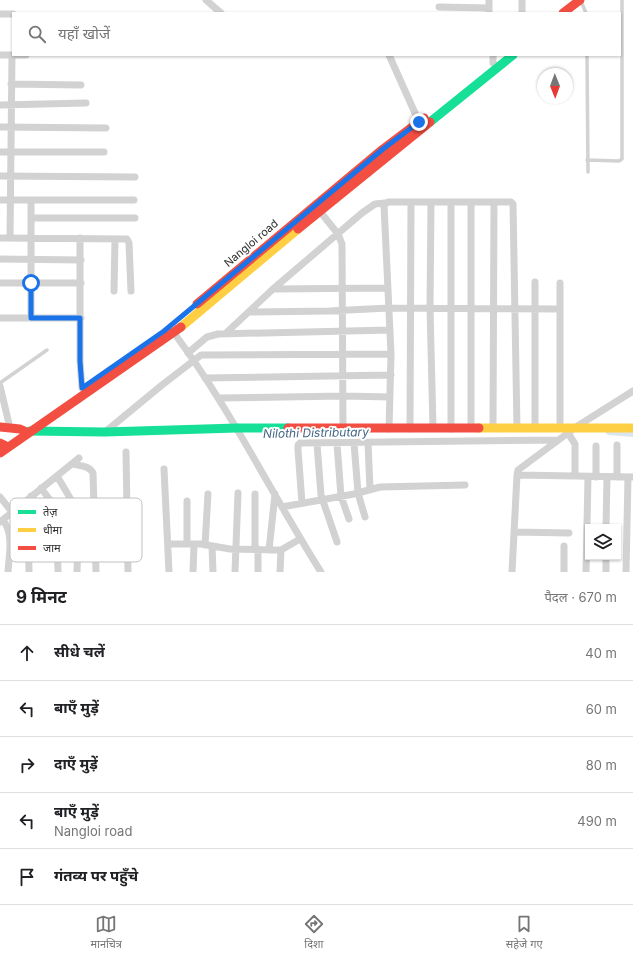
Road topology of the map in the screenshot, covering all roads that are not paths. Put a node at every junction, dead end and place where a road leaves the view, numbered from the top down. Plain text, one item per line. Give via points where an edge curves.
1 (206, 0) edge
2 (489, 0) edge
3 (522, 0) edge
4 (570, 0) edge
5 (580, 0) edge
6 (622, 0) edge
7 (439, 7) dead end
8 (489, 11) edge
9 (220, 12) edge
10 (522, 12) edge
11 (556, 12) edge
12 (564, 12) edge
13 (586, 12) edge
14 (0, 14) edge
15 (12, 14) edge
16 (0, 55) edge
17 (12, 55) joint
18 (389, 56) edge
19 (510, 56) edge
20 (587, 56) edge
21 (495, 62) edge
22 (10, 84) junction
23 (81, 86) dead end
24 (86, 103) dead end
25 (0, 104) edge
26 (11, 104) junction
27 (419, 122) junction
28 (0, 127) edge
29 (11, 127) junction
30 (106, 128) dead end
31 (11, 151) junction
32 (0, 152) edge
33 (104, 152) dead end
34 (587, 160) junction
35 (588, 172) dead end
36 (0, 176) edge
37 (10, 176) junction
38 (135, 177) dead end
39 (0, 200) edge
40 (11, 200) junction
41 (31, 200) junction
42 (134, 200) dead end
43 (411, 202) junction
44 (431, 202) junction
45 (471, 202) junction
46 (494, 202) junction
47 (385, 203) junction
48 (452, 203) junction
49 (318, 208) junction
50 (30, 218) junction
51 (136, 218) dead end
52 (338, 234) junction
53 (0, 238) edge
54 (10, 238) junction
55 (30, 238) junction
56 (80, 238) junction
57 (115, 239) junction
58 (0, 259) edge
59 (31, 259) junction
60 (81, 260) junction
61 (535, 282) dead end
62 (0, 283) edge
63 (31, 283) junction
64 (81, 283) junction
65 (560, 283) dead end
66 (387, 288) junction
67 (343, 289) junction
68 (273, 290) junction
69 (114, 291) dead end
70 (131, 291) dead end
71 (389, 308) junction
72 (410, 308) junction
73 (430, 308) junction
74 (470, 308) junction
75 (493, 308) junction
76 (515, 308) junction
77 (535, 308) junction
78 (451, 309) junction
79 (560, 309) junction
80 (343, 310) junction
81 (249, 312) junction
82 (0, 318) edge
83 (31, 318) junction
84 (80, 318) junction
85 (390, 330) junction
86 (343, 332) junction
87 (174, 333) junction
88 (226, 334) junction
89 (159, 339) junction
90 (47, 350) dead end
91 (188, 353) junction
92 (343, 354) junction
93 (391, 354) junction
94 (193, 360) junction
95 (344, 375) junction
96 (391, 375) junction
97 (205, 378) junction
98 (0, 383) edge
99 (0, 386) edge
100 (82, 388) junction
101 (633, 391) edge
102 (344, 396) junction
103 (390, 397) junction
104 (218, 398) junction
105 (0, 427) edge
106 (560, 427) junction
107 (237, 428) junction
108 (433, 428) junction
109 (471, 428) junction
110 (493, 428) junction
111 (517, 428) junction
112 (535, 428) junction
113 (633, 428) edge
114 (343, 429) junction
115 (389, 429) junction
116 (410, 429) junction
117 (451, 429) junction
118 (423, 430) junction
119 (572, 430) junction
120 (22, 431) junction
121 (105, 432) junction
122 (424, 440) junction
123 (558, 440) junction
124 (354, 443) junction
125 (368, 443) junction
126 (317, 444) junction
127 (337, 444) junction
128 (4, 445) edge
129 (617, 445) dead end
130 (596, 446) dead end
131 (126, 452) dead end
132 (79, 458) dead end
133 (72, 464) junction
134 (164, 469) dead end
135 (517, 475) junction
136 (57, 476) junction
137 (575, 476) junction
138 (588, 477) junction
139 (596, 477) junction
140 (607, 477) junction
141 (617, 477) junction
142 (630, 477) edge
143 (465, 485) dead end
144 (41, 488) junction
145 (370, 489) junction
146 (238, 493) dead end
147 (358, 493) junction
148 (208, 494) dead end
149 (255, 494) dead end
150 (275, 494) junction
151 (31, 496) joint
152 (341, 496) junction
153 (0, 497) edge
154 (29, 498) edge
155 (48, 498) edge
156 (70, 498) edge
157 (94, 498) edge
158 (127, 498) edge
159 (322, 499) junction
160 (186, 501) dead end
161 (302, 503) junction
162 (10, 506) edge
163 (282, 507) junction
164 (10, 514) edge
165 (365, 517) dead end
166 (349, 518) dead end
167 (2, 521) edge
168 (606, 524) edge
169 (515, 532) junction
170 (569, 533) dead end
171 (300, 540) junction
172 (337, 542) dead end
173 (168, 544) junction
174 (190, 544) junction
175 (209, 545) junction
176 (564, 546) dead end
177 (235, 549) junction
178 (256, 549) junction
179 (269, 550) junction
180 (281, 550) junction
181 (606, 560) edge
182 (29, 562) edge
183 (128, 562) edge
184 (8, 572) edge
185 (29, 572) edge
186 (128, 572) edge
187 (169, 572) edge
188 (193, 572) edge
189 (213, 572) edge
190 (235, 572) edge
191 (258, 572) edge
192 (280, 572) edge
193 (321, 572) edge
194 (512, 572) edge
195 (564, 572) edge
196 (586, 572) edge
197 (606, 572) edge
198 (626, 572) edge

1 - 9 street
2 - 8 street
3 - 10 street
4 - 11 main road
5 - 12 main road
5 - 13 lane
6 - 34 lane via 622,159
7 - 8 street
14 - 15 street
16 - 17 street
17 - 22 street
18 - 27 street
19 - 21 main road
20 - 34 lane
21 - 27 main road, Nangloi road
21 - 49 main road
22 - 23 street
22 - 26 street
24 - 26 street
25 - 26 street
26 - 29 street
27 - 49 main road, Nangloi road via 383,149
28 - 29 street
29 - 30 street
29 - 31 street
31 - 32 street
31 - 33 street
31 - 37 street
34 - 35 lane
36 - 37 street
37 - 38 street
37 - 40 street
39 - 40 street
40 - 41 street
40 - 54 street
41 - 42 street
41 - 50 street
43 - 44 street
43 - 47 street
43 - 72 street
44 - 48 street
44 - 73 street
45 - 46 street
45 - 48 street
45 - 74 street
46 - 75 street
46 - 76 street via 513,204
47 - 52 street via 372,206
47 - 66 street
48 - 78 street
49 - 52 street
49 - 87 main road
49 - 89 main road, Nangloi road
50 - 51 street
50 - 55 street
52 - 67 street via 342,244
52 - 68 street
53 - 54 street
54 - 55 street
55 - 56 street
55 - 59 street
56 - 57 street
56 - 60 street
57 - 69 street
57 - 70 street via 128,241
58 - 59 street
59 - 60 street
59 - 63 street
60 - 64 street
61 - 77 street
62 - 63 street
63 - 64 street
63 - 83 street
64 - 84 street
65 - 79 street
66 - 67 street
66 - 71 street
67 - 68 street
67 - 80 street
68 - 81 street
71 - 72 street
71 - 80 street
71 - 85 street
72 - 73 street
72 - 116 street
73 - 78 street
73 - 108 street
74 - 75 street
74 - 78 street
74 - 109 street
75 - 76 street
75 - 110 street
76 - 77 street
76 - 111 street
77 - 79 street
77 - 112 street
78 - 117 street
79 - 106 street
80 - 81 street
80 - 86 street
81 - 88 street
82 - 83 street
83 - 84 street
84 - 100 street
85 - 86 street
85 - 93 street
86 - 88 street
86 - 92 street
87 - 89 main road
87 - 91 street
88 - 91 street via 210,336
89 - 100 main road, Nangloi road
89 - 120 main road
90 - 98 lane
91 - 94 street
92 - 93 street
92 - 94 street via 203,354
92 - 95 street
93 - 96 street
94 - 97 street
94 - 121 street
95 - 96 street
95 - 97 street
95 - 102 street
96 - 103 street
97 - 104 street
99 - 120 street
100 - 120 main road, Nangloi road
101 - 119 street
102 - 103 street
102 - 104 street
102 - 114 street
103 - 115 street
104 - 107 street
105 - 120 main road
106 - 112 main road
106 - 119 main road
107 - 114 main road
107 - 121 main road
107 - 150 street
108 - 117 main road
108 - 118 main road
109 - 110 main road
109 - 117 main road
110 - 111 main road
111 - 112 main road
113 - 119 main road
114 - 115 main road
115 - 116 main road
116 - 118 main road
118 - 122 street
119 - 123 street
119 - 137 street via 575,444
120 - 121 main road
120 - 128 main road, Nangloi road
122 - 123 street
122 - 125 street
123 - 135 street via 520,468
124 - 125 street
124 - 127 street
124 - 147 street
125 - 145 street
126 - 127 street
126 - 159 street
126 - 161 street via 303,443 298,446
127 - 152 street
129 - 141 street
130 - 139 street
131 - 158 street
132 - 133 street
133 - 136 street
133 - 157 street via 92,470
134 - 173 street
135 - 137 street
135 - 169 street
136 - 144 street
136 - 156 street
137 - 138 street
138 - 139 street
138 - 196 street
139 - 140 street
140 - 141 street
140 - 168 street
141 - 142 street
142 - 198 street
143 - 145 street
144 - 151 street
144 - 155 street
145 - 147 street
146 - 177 street
147 - 152 street
147 - 165 street
148 - 175 street
149 - 178 street
150 - 163 street
150 - 179 street
151 - 154 street
152 - 159 street
152 - 166 street
153 - 162 street
159 - 161 street
159 - 172 street
160 - 174 street
161 - 163 street
163 - 171 street
164 - 167 street
167 - 184 street via 9,533
169 - 170 street
169 - 194 street
171 - 180 street
171 - 193 street
173 - 174 street
173 - 187 street
174 - 175 street
174 - 188 street
175 - 177 street
175 - 189 street
176 - 195 street
177 - 178 street
177 - 190 street
178 - 179 street
178 - 191 street
179 - 180 street
180 - 192 street
181 - 197 street
182 - 185 street
183 - 186 street

